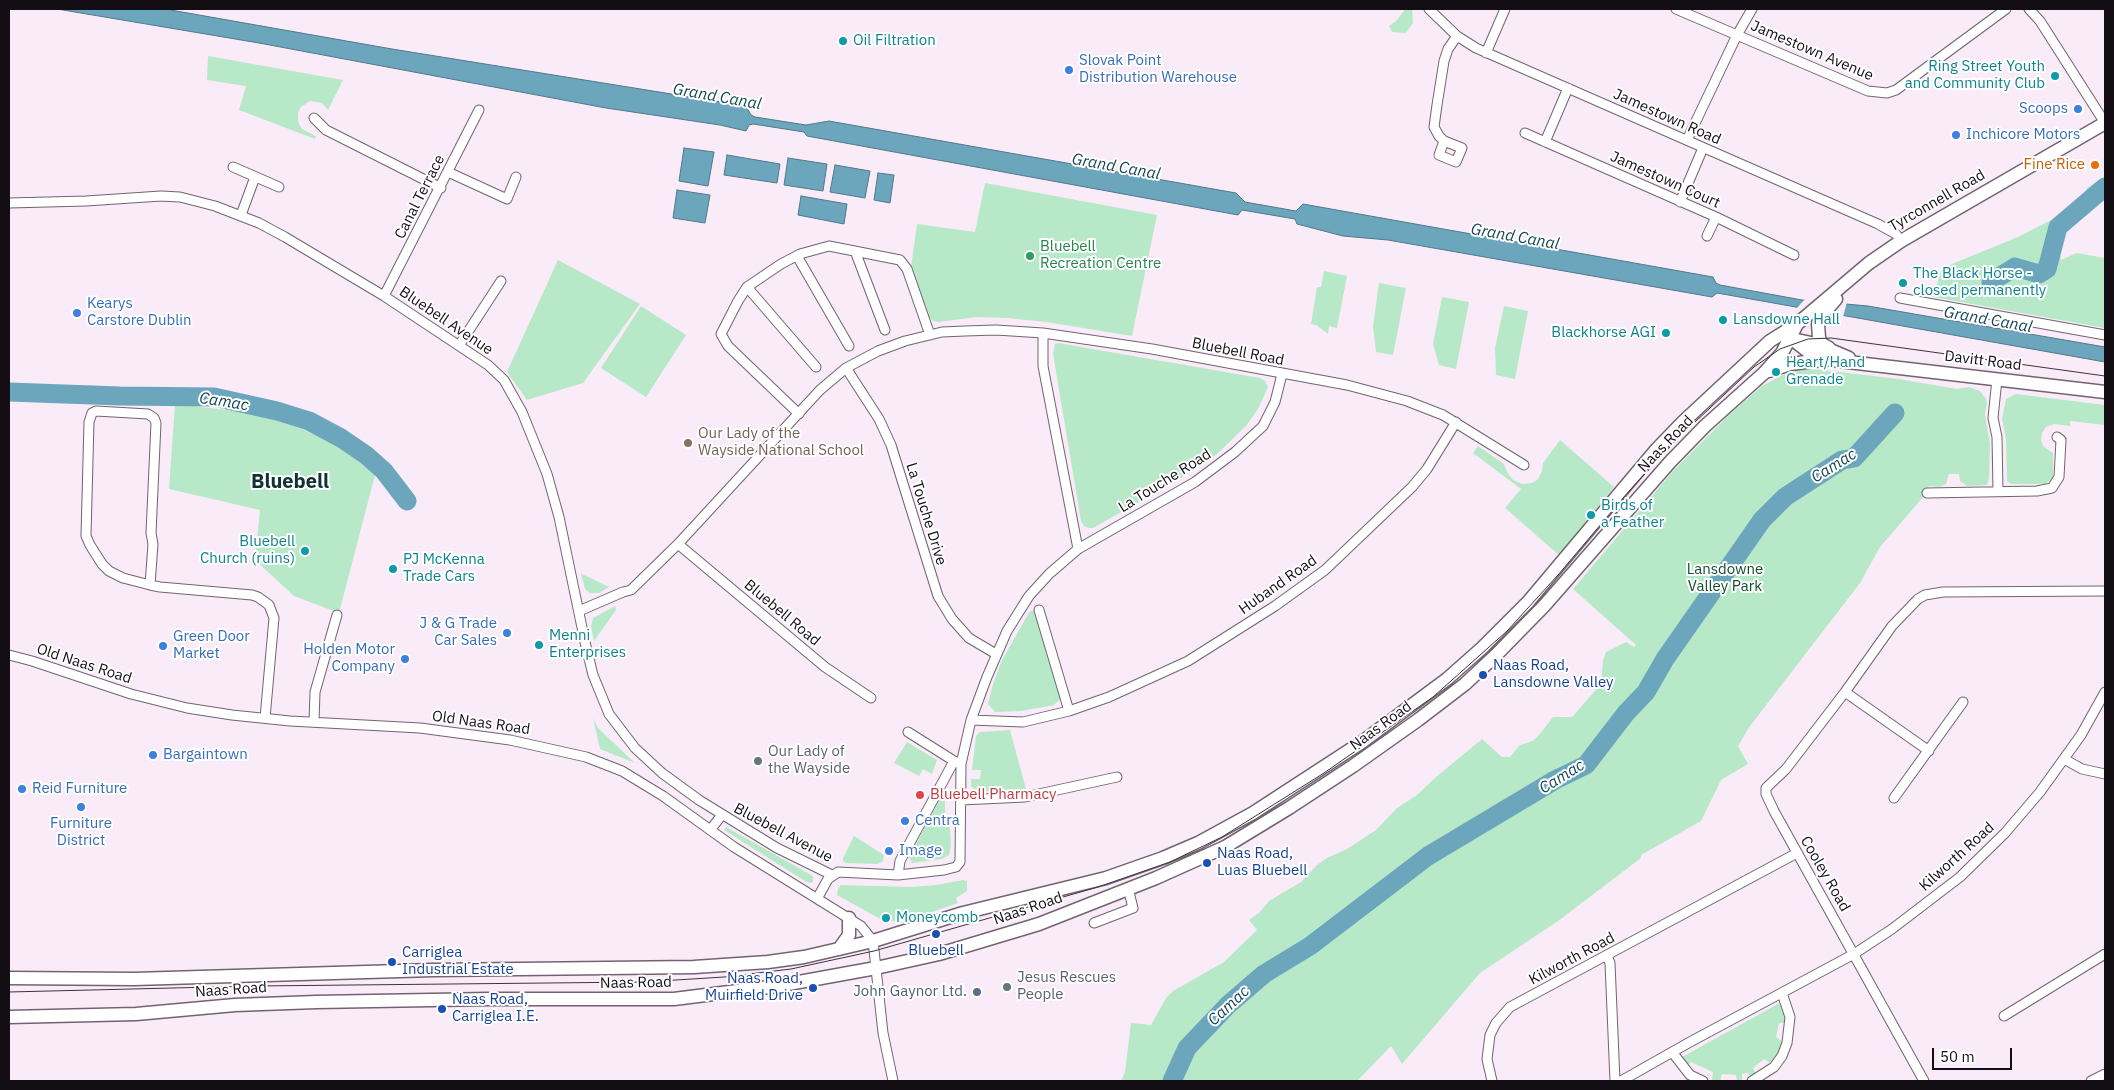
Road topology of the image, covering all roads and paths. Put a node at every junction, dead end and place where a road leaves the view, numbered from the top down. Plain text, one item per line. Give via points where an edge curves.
1 (1429, 9) edge
2 (1505, 9) edge
3 (1676, 9) edge
4 (1752, 9) edge
5 (2006, 9) edge
6 (2029, 9) edge
7 (1737, 35) junction
8 (1457, 36) junction
9 (1486, 53) junction
10 (1568, 88) junction
11 (479, 110) dead end
12 (314, 118) dead end
13 (2105, 123) edge
14 (1524, 133) dead end
15 (1687, 140) junction
16 (1444, 141) dead end
17 (1545, 142) junction
18 (1703, 148) junction
19 (232, 168) dead end
20 (448, 172) junction
21 (255, 177) junction
22 (516, 177) dead end
23 (279, 187) dead end
24 (441, 188) junction
25 (1680, 202) junction
26 (9, 203) edge
27 (240, 215) junction
28 (1716, 217) junction
29 (1707, 236) dead end
30 (1901, 240) junction
31 (855, 251) junction
32 (1794, 255) dead end
33 (797, 256) junction
34 (501, 281) dead end
35 (747, 288) junction
36 (384, 296) junction
37 (1900, 298) dead end
38 (1817, 313) junction
39 (885, 330) dead end
40 (1794, 330) junction
41 (1043, 333) junction
42 (2105, 334) edge
43 (930, 335) junction
44 (460, 344) junction
45 (849, 346) dead end
46 (1830, 354) junction
47 (816, 367) dead end
48 (846, 368) junction
49 (1282, 374) junction
50 (1764, 374) junction
51 (1996, 379) junction
52 (2105, 392) edge
53 (799, 414) junction
54 (1456, 422) junction
55 (2057, 437) dead end
56 (1524, 465) dead end
57 (1998, 491) junction
58 (1927, 493) dead end
59 (678, 544) junction
60 (1078, 549) junction
61 (150, 585) junction
62 (2105, 591) edge
63 (1039, 610) dead end
64 (579, 611) junction
65 (337, 615) dead end
66 (996, 654) junction
67 (9, 655) edge
68 (1845, 692) junction
69 (2105, 692) edge
70 (871, 698) dead end
71 (1963, 702) dead end
72 (1069, 711) junction
73 (265, 718) junction
74 (971, 720) junction
75 (314, 722) junction
76 (908, 732) dead end
77 (1929, 751) junction
78 (2064, 759) junction
79 (957, 763) junction
80 (2105, 774) edge
81 (1117, 776) dead end
82 (1894, 798) dead end
83 (961, 800) junction
84 (722, 815) junction
85 (710, 830) junction
86 (1797, 852) junction
87 (956, 867) joint
88 (832, 875) junction
89 (898, 875) junction
90 (1128, 888) junction
91 (818, 897) junction
92 (849, 918) junction
93 (1094, 923) dead end
94 (872, 941) junction
95 (839, 950) junction
96 (1854, 954) junction
97 (2105, 954) edge
98 (1607, 956) junction
99 (876, 968) junction
100 (9, 978) edge
101 (1782, 993) junction
102 (2004, 1016) dead end
103 (9, 1017) edge
104 (1672, 1052) junction
105 (2105, 1074) edge
106 (892, 1081) edge
107 (1492, 1081) edge
108 (1615, 1081) edge
109 (1621, 1081) edge
110 (1703, 1081) edge
111 (1752, 1081) edge
112 (1924, 1081) edge
113 (2091, 1081) edge

1 - 8 street, Jamestown Road
2 - 9 street
3 - 7 street, Jamestown Avenue
4 - 7 street
5 - 7 street, Jamestown Avenue via 1896,90 1887,93 1868,91
6 - 13 street
7 - 15 street
8 - 9 street, Jamestown Road
8 - 16 street via 1444,61 1436,105 1434,127
9 - 10 street, Jamestown Road
10 - 15 street, Jamestown Road
10 - 17 street
11 - 20 street, Canal Terrace
12 - 24 street via 326,130
13 - 30 main road, Tyrconnell Road
14 - 17 street, Jamestown Court
15 - 18 street, Jamestown Road
17 - 25 street, Jamestown Court
18 - 25 street
18 - 30 street, Jamestown Road via 1878,224
19 - 21 street
20 - 22 street via 507,199
20 - 24 street, Canal Terrace
21 - 23 street
21 - 27 street
24 - 36 street, Canal Terrace
25 - 28 street, Jamestown Court
26 - 27 street, Bluebell Avenue via 162,196 180,197
27 - 36 street, Bluebell Avenue via 272,230
28 - 29 street
28 - 32 street, Jamestown Court
30 - 38 main road, Tyrconnell Road via 1840,287
31 - 33 street via 829,246
31 - 39 street
31 - 43 street via 894,257 903,262
33 - 35 street
33 - 45 street
34 - 44 street
35 - 47 street
35 - 53 street via 722,328 723,340
36 - 44 street, Bluebell Avenue
37 - 42 street
38 - 40 main road, Tyrconnell Road
38 - 46 main road via 1818,335
40 - 46 main road, Davitt Road via 1810,353
40 - 50 main road, Naas Road via 1782,354
40 - 94 main road, Naas Road via 1770,341 1669,437 1555,572 1507,623 1438,686 1328,765 1253,813 1154,862
41 - 43 street, Bluebell Road via 996,330
41 - 49 street, Bluebell Road via 1152,349
41 - 60 street via 1043,366
43 - 48 street, Bluebell Road via 878,350
44 - 64 street, Bluebell Avenue via 501,377 522,412 554,498
46 - 50 main road
46 - 51 main road, Davitt Road via 1858,362
48 - 53 street, Bluebell Road
48 - 66 street, La Touche Drive via 880,418 891,445 938,596 952,620 969,638
49 - 54 street, Bluebell Road via 1380,393
49 - 60 street, La Touche Road via 1275,402 1263,426 1235,452 1195,482
50 - 90 main road, Naas Road via 1670,462 1544,606 1465,684 1377,749 1273,818 1225,847
51 - 52 main road, Davitt Road
51 - 57 street via 1993,418 1997,436
53 - 59 street, Bluebell Road
54 - 56 street, Bluebell Road
54 - 72 street, Huband Road via 1412,487 1325,570 1188,662
55 - 57 street via 2061,440 2059,476 2052,488
57 - 58 street
59 - 64 street, Bluebell Road via 632,590
59 - 70 street, Bluebell Road via 825,667
60 - 66 street, La Touche Road via 1028,596
61 - 61 street via 123,578 109,570 87,541 88,422 96,411 148,414 155,420
61 - 73 street via 252,595 268,605 274,618
62 - 68 street, Cooley Road via 1926,595 1913,602 1892,626
63 - 72 street
64 - 84 street, Bluebell Avenue via 593,675 617,727 662,772
65 - 75 street via 316,692
66 - 74 street, La Touche Road
67 - 73 street, Old Naas Road via 151,700
68 - 77 street
68 - 86 street, Cooley Road via 1786,769 1766,788 1766,794
69 - 78 street, Kilworth Road
71 - 77 street
72 - 74 street, Huband Road via 1023,722
73 - 75 street, Old Naas Road
74 - 79 street, La Touche Road
75 - 85 street, Old Naas Road via 420,728 510,740 586,757 635,777
76 - 79 street
77 - 82 street
78 - 80 street via 2082,769
78 - 96 street, Kilworth Road via 2005,833 1960,877
79 - 83 street, La Touche Road
79 - 89 street, La Touche Road via 902,856
81 - 83 street via 1025,797
83 - 87 street, La Touche Road via 960,862
84 - 85 street, Bluebell Avenue
84 - 88 street, Bluebell Avenue via 776,848
85 - 91 street, Old Naas Road
86 - 96 street, Cooley Road
86 - 98 street, Kilworth Road
87 - 89 street, Bluebell Avenue
88 - 89 street, Bluebell Avenue via 838,872
88 - 91 street, Bluebell Avenue
90 - 93 street via 1133,908
90 - 99 main road, Naas Road via 1039,924 938,954
91 - 92 street, Old Naas Road
92 - 94 street, Old Naas Road via 861,926
92 - 95 main road via 849,935
94 - 95 main road, Naas Road
94 - 99 street
95 - 100 main road, Naas Road via 768,962 694,967 432,970 134,979
96 - 101 street, Kilworth Road
96 - 112 street, Cooley Road
97 - 102 street
98 - 107 street, Kilworth Road via 1510,1007 1502,1015 1488,1045 1487,1059
98 - 108 street via 1610,963
99 - 103 main road, Naas Road via 778,986 674,999 306,1002 136,1014
99 - 106 street
101 - 104 street, Kilworth Road
101 - 111 street via 1790,1017 1787,1043 1774,1067
104 - 109 street, Kilworth Road
104 - 110 street via 1690,1075
105 - 113 street

